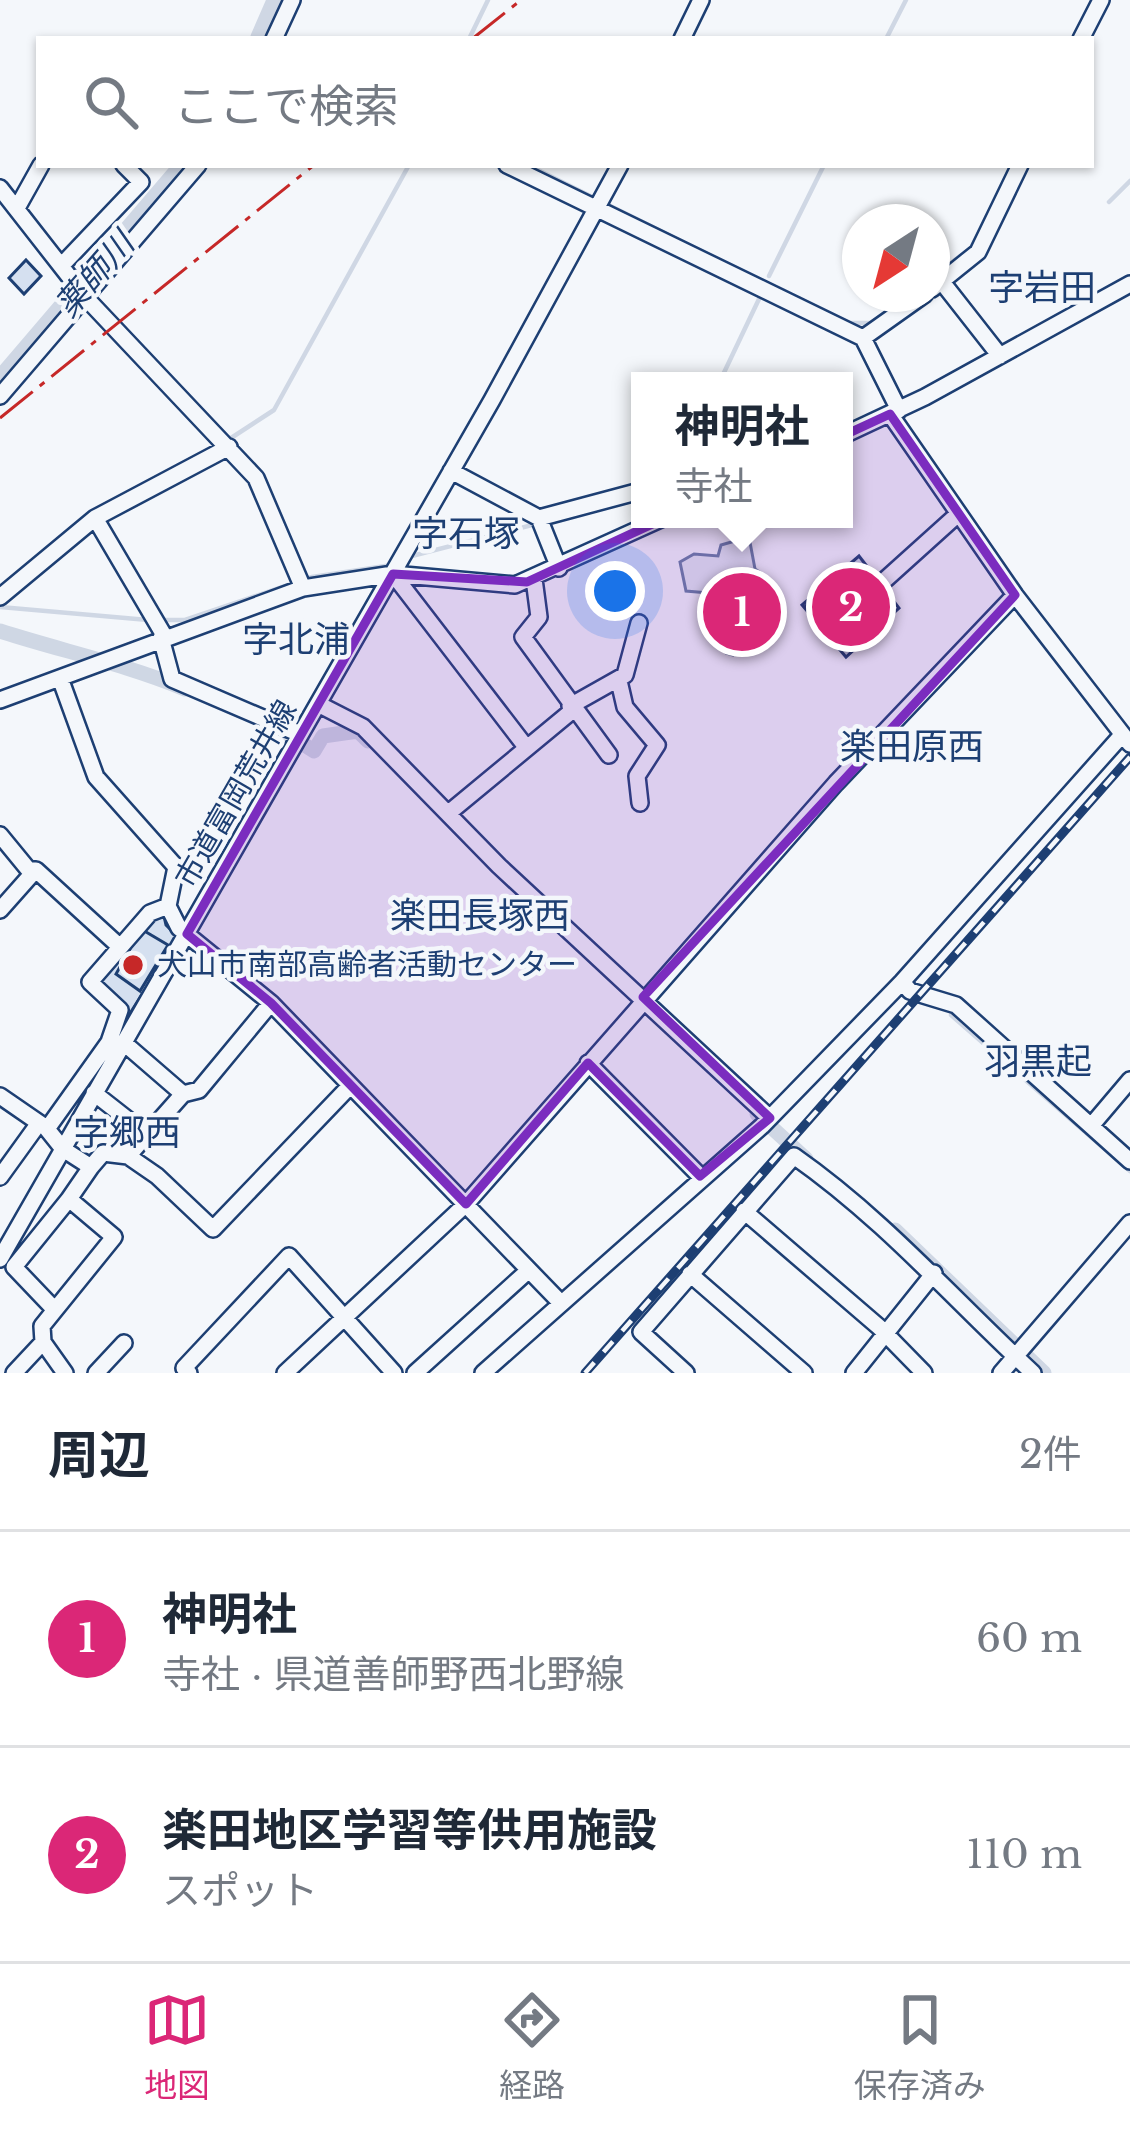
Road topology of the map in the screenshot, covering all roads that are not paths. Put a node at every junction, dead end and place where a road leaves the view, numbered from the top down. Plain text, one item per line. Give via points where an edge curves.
1 (292, 0) edge
2 (701, 0) edge
3 (1101, 0) edge
4 (275, 36) edge
5 (683, 36) edge
6 (1083, 36) edge
7 (39, 168) edge
8 (127, 168) edge
9 (195, 168) edge
10 (515, 168) edge
11 (619, 168) edge
12 (1019, 168) edge
13 (0, 188) edge
14 (602, 202) junction
15 (16, 208) junction
16 (61, 266) junction
17 (950, 274) edge
18 (1130, 284) edge
19 (86, 298) junction
20 (950, 305) edge
21 (899, 312) edge
22 (863, 338) junction
23 (1000, 356) junction
24 (0, 396) edge
25 (894, 412) junction
26 (853, 431) edge
27 (224, 442) junction
28 (451, 471) junction
29 (631, 493) edge
30 (957, 515) junction
31 (95, 518) junction
32 (539, 518) junction
33 (642, 528) edge
34 (559, 568) junction
35 (393, 574) junction
36 (534, 579) junction
37 (886, 579) dead end
38 (301, 581) junction
39 (1016, 596) junction
40 (0, 597) edge
41 (639, 623) dead end
42 (163, 638) junction
43 (60, 678) junction
44 (620, 681) junction
45 (0, 700) edge
46 (318, 704) junction
47 (572, 708) junction
48 (298, 738) junction
49 (1126, 740) edge
50 (526, 746) junction
51 (610, 755) dead end
52 (640, 802) dead end
53 (451, 812) junction
54 (0, 835) edge
55 (29, 870) junction
56 (168, 905) junction
57 (0, 910) edge
58 (187, 934) junction
59 (118, 945) junction
60 (902, 982) junction
61 (639, 1002) junction
62 (271, 1004) junction
63 (124, 1043) junction
64 (588, 1063) junction
65 (1130, 1080) edge
66 (349, 1087) junction
67 (94, 1093) junction
68 (183, 1094) junction
69 (0, 1096) edge
70 (766, 1122) junction
71 (43, 1126) junction
72 (1090, 1126) junction
73 (145, 1133) junction
74 (63, 1149) junction
75 (128, 1156) junction
76 (1130, 1161) edge
77 (91, 1167) junction
78 (700, 1176) junction
79 (0, 1177) edge
80 (69, 1199) junction
81 (466, 1204) junction
82 (743, 1211) junction
83 (1130, 1223) edge
84 (5, 1261) edge
85 (529, 1270) junction
86 (934, 1273) junction
87 (690, 1274) junction
88 (560, 1302) junction
89 (56, 1310) junction
90 (345, 1318) junction
91 (885, 1334) junction
92 (43, 1342) junction
93 (124, 1342) dead end
94 (1017, 1358) junction
95 (684, 1372) edge
96 (14, 1373) edge
97 (65, 1373) edge
98 (96, 1373) edge
99 (189, 1373) edge
100 (285, 1373) edge
101 (394, 1373) edge
102 (416, 1373) edge
103 (483, 1373) edge
104 (804, 1373) edge
105 (854, 1373) edge
106 (924, 1373) edge
107 (1001, 1373) edge
108 (1033, 1373) edge

1 - 4 street
2 - 5 street
3 - 6 street
7 - 15 street
8 - 16 street via 141,182
9 - 19 street
10 - 14 street
11 - 14 street, 市道富岡荒井線
12 - 17 street via 978,252
13 - 15 street
14 - 22 street
14 - 28 street, 市道富岡荒井線
15 - 16 street
16 - 19 street
18 - 23 street
19 - 24 street
19 - 27 street
20 - 23 street
21 - 22 street
22 - 25 street
23 - 25 street
25 - 26 street
25 - 30 street
27 - 31 street
27 - 38 street via 256,478
28 - 32 street
28 - 35 street, 市道富岡荒井線
29 - 32 street
30 - 37 street
30 - 39 street
31 - 40 street
31 - 42 street
32 - 34 street
33 - 34 street
34 - 36 street
35 - 36 street via 494,585
35 - 38 street
35 - 46 street, 市道富岡荒井線
35 - 50 street
36 - 47 street via 539,617 523,637
38 - 42 street
39 - 49 street
39 - 61 street
41 - 44 street via 630,670
42 - 43 street
42 - 48 street via 172,679
43 - 45 street
43 - 56 street via 96,777 176,867
44 - 47 street
44 - 52 street via 625,707 657,746 637,776
46 - 48 street, 市道富岡荒井線
46 - 53 street via 363,727
47 - 50 street
47 - 51 street
48 - 58 street, 市道富岡荒井線
49 - 60 street
50 - 53 street
53 - 61 street
54 - 55 street
55 - 57 street
55 - 59 street
56 - 58 street
56 - 59 street
58 - 62 street
58 - 63 street, 市道富岡荒井線
59 - 71 street via 90,982 120,1010 117,1030
60 - 70 street
60 - 72 street via 956,1005
61 - 64 street
61 - 70 street
62 - 66 street
62 - 68 street via 199,1090
63 - 67 street, 市道富岡荒井線
63 - 68 street
64 - 78 street
64 - 81 street
65 - 72 street
66 - 75 street via 213,1229
66 - 81 street
67 - 73 street
67 - 74 street, 市道富岡荒井線
68 - 73 street
69 - 71 street
70 - 78 street
71 - 74 street
71 - 79 street
72 - 76 street
73 - 75 street
74 - 77 street
74 - 84 street, 市道富岡荒井線
75 - 77 street via 103,1153
77 - 80 street
78 - 88 street
80 - 84 street
80 - 89 street via 114,1237
81 - 85 street
81 - 90 street
82 - 86 street via 794,1156
82 - 87 street
82 - 91 street
83 - 94 street
84 - 89 street
85 - 88 street
85 - 102 street
86 - 91 street
86 - 94 street
87 - 95 street via 641,1332
87 - 104 street
88 - 103 street
89 - 92 street via 42,1326
90 - 99 street via 289,1256 184,1368
90 - 100 street
90 - 101 street
91 - 105 street
91 - 106 street
92 - 96 street
92 - 97 street
93 - 98 street
94 - 107 street
94 - 108 street

